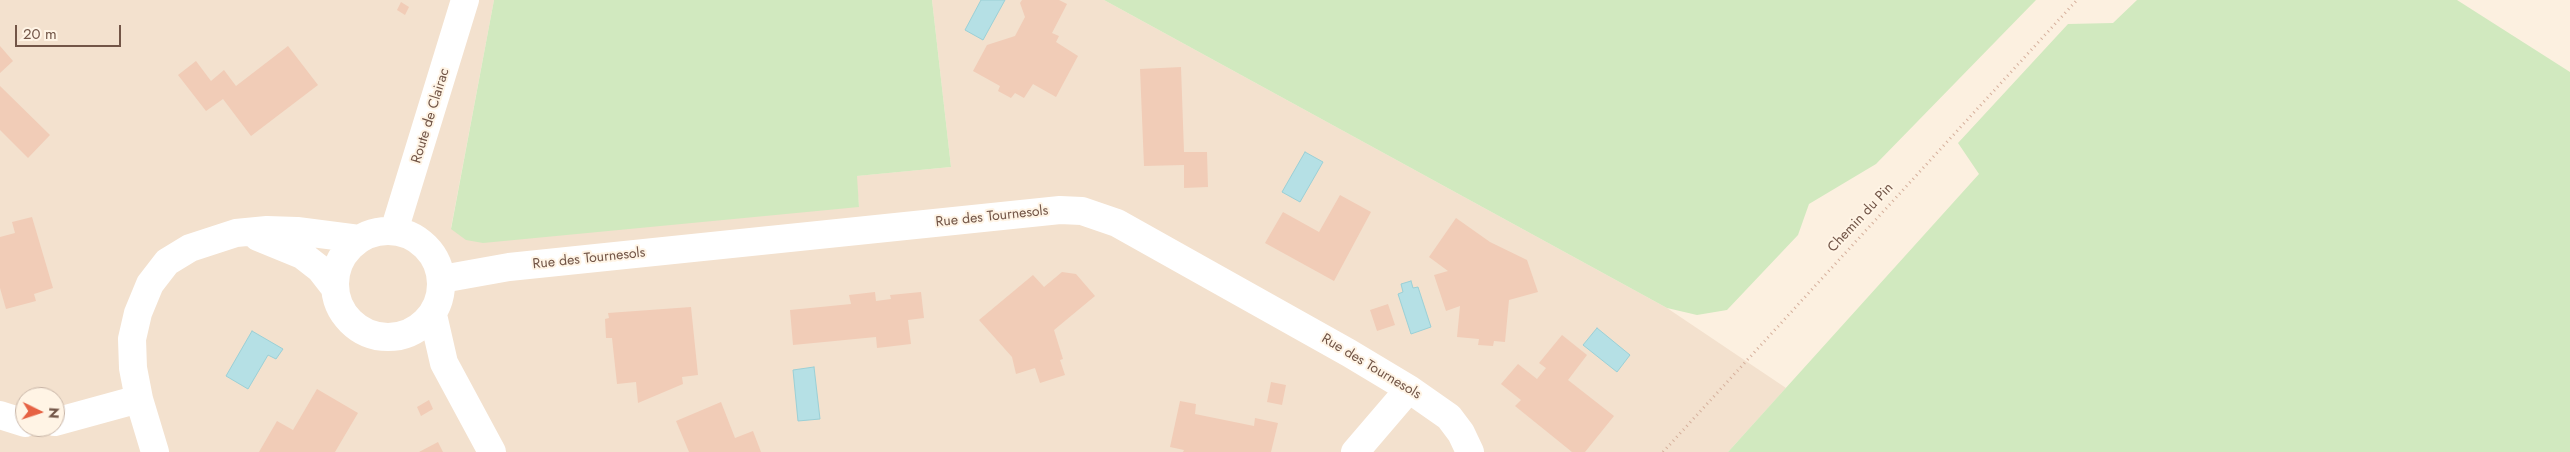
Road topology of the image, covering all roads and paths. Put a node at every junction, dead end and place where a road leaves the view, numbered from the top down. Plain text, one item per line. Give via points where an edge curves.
1 (2076, 0) edge
2 (458, 3) edge
3 (394, 231) junction
4 (236, 233) junction
5 (359, 239) junction
6 (442, 279) junction
7 (334, 287) junction
8 (433, 315) junction
9 (401, 337) junction
10 (444, 363) junction
11 (1409, 389) junction
12 (139, 399) junction
13 (0, 415) edge
14 (65, 419) edge
15 (15, 420) edge
16 (155, 452) edge
17 (492, 452) edge
18 (1355, 452) edge
19 (1470, 452) edge
20 (1663, 452) edge

1 - 20 path, Chemin du Pin
2 - 3 street, Route de Clairac
3 - 5 street via 376,232
3 - 6 street via 412,236 426,246 437,261
4 - 5 street via 282,230
4 - 7 street via 258,237 302,255 320,269
4 - 12 street via 190,248 167,262 150,284 132,339
5 - 7 street via 337,268
6 - 8 street via 440,298
6 - 11 street, Rue des Tournesols via 508,267 1051,211 1082,211 1117,223
7 - 9 street via 339,306 349,321 364,332 382,338
8 - 9 street via 419,329
8 - 10 street
9 - 10 street via 428,346
10 - 17 street
11 - 18 street
11 - 19 street, Rue des Tournesols via 1449,417
12 - 14 street
12 - 16 street
13 - 15 street

